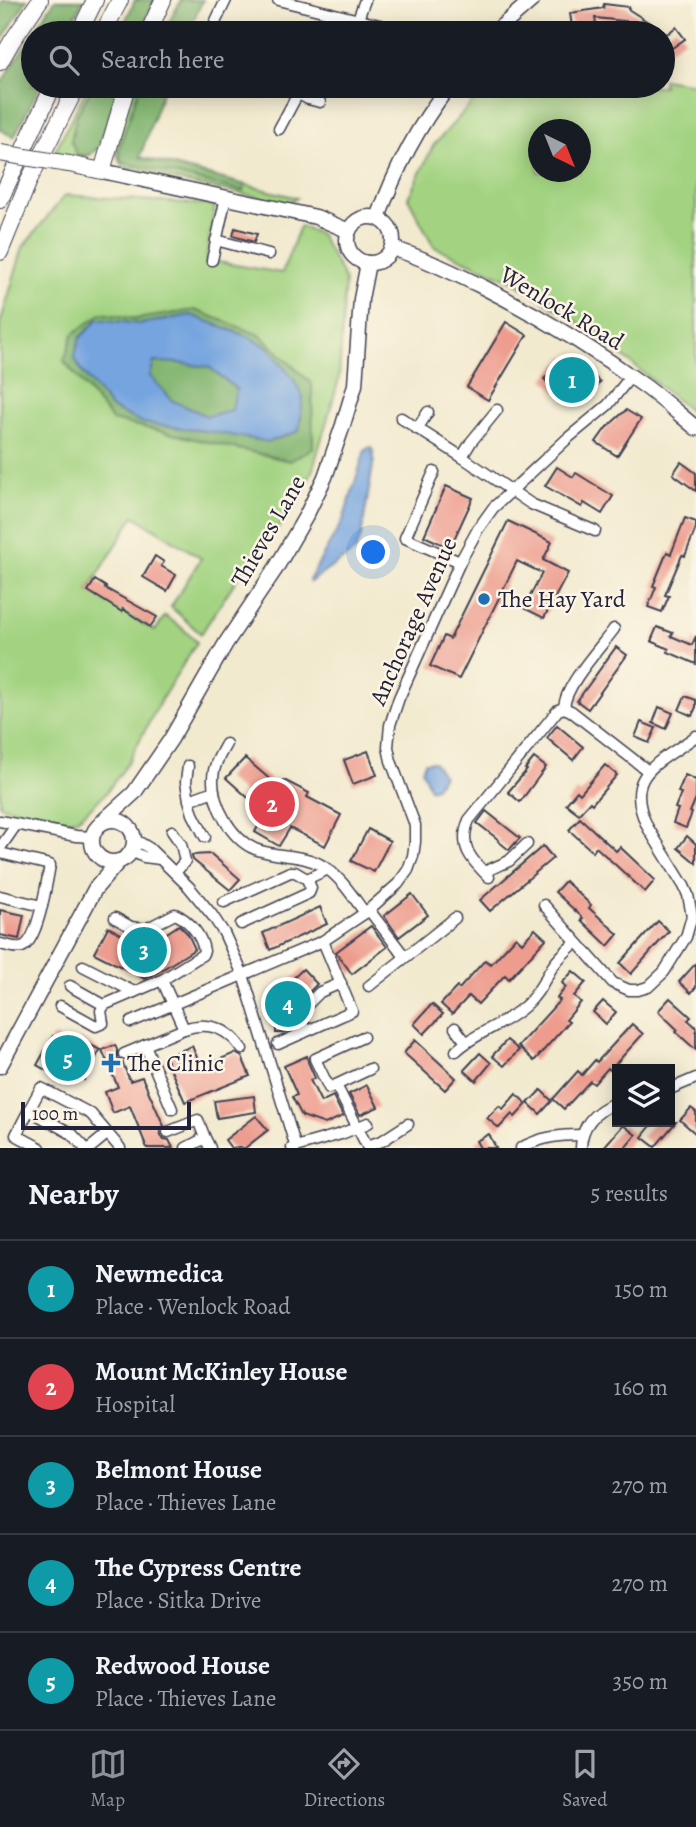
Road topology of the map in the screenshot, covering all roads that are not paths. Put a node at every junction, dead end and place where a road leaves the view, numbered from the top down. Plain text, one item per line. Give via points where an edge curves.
1 (40, 0) edge
2 (95, 0) edge
3 (120, 0) edge
4 (163, 0) edge
5 (226, 0) edge
6 (278, 0) edge
7 (365, 0) edge
8 (532, 0) edge
9 (331, 13) junction
10 (358, 19) junction
11 (26, 21) edge
12 (85, 21) edge
13 (109, 21) edge
14 (153, 21) edge
15 (216, 21) edge
16 (329, 21) edge
17 (366, 21) edge
18 (508, 21) edge
19 (21, 28) edge
20 (0, 62) edge
21 (47, 98) edge
22 (71, 98) edge
23 (123, 98) edge
24 (296, 98) edge
25 (307, 98) edge
26 (441, 98) edge
27 (320, 102) dead end
28 (279, 129) dead end
29 (0, 153) edge
30 (102, 171) junction
31 (226, 197) junction
32 (0, 200) edge
33 (378, 218) junction
34 (349, 230) junction
35 (216, 240) junction
36 (392, 248) junction
37 (0, 251) edge
38 (269, 254) dead end
39 (212, 260) dead end
40 (368, 263) junction
41 (631, 376) junction
42 (497, 410) dead end
43 (428, 412) dead end
44 (401, 418) dead end
45 (472, 420) dead end
46 (483, 428) junction
47 (696, 428) edge
48 (418, 429) junction
49 (462, 457) junction
50 (434, 472) dead end
51 (510, 491) junction
52 (595, 531) dead end
53 (460, 562) junction
54 (614, 629) dead end
55 (564, 708) junction
56 (696, 736) edge
57 (226, 744) dead end
58 (188, 766) dead end
59 (648, 771) junction
60 (214, 791) junction
61 (134, 793) junction
62 (189, 800) junction
63 (0, 821) edge
64 (103, 822) junction
65 (16, 824) junction
66 (127, 825) junction
67 (172, 831) dead end
68 (92, 836) junction
69 (205, 837) dead end
70 (527, 844) dead end
71 (133, 845) junction
72 (0, 851) edge
73 (96, 854) junction
74 (488, 859) dead end
75 (120, 861) junction
76 (328, 869) junction
77 (484, 872) junction
78 (175, 873) junction
79 (307, 879) junction
80 (95, 888) junction
81 (0, 896) edge
82 (224, 902) dead end
83 (544, 905) dead end
84 (42, 906) junction
85 (368, 912) junction
86 (115, 918) dead end
87 (455, 918) dead end
88 (241, 924) dead end
89 (693, 927) edge
90 (323, 941) junction
91 (576, 942) junction
92 (0, 944) edge
93 (405, 957) junction
94 (83, 966) dead end
95 (243, 975) junction
96 (162, 981) junction
97 (341, 983) junction
98 (70, 986) dead end
99 (369, 986) dead end
100 (134, 992) junction
101 (174, 1003) junction
102 (104, 1005) junction
103 (60, 1006) dead end
104 (131, 1022) dead end
105 (455, 1028) dead end
106 (184, 1029) junction
107 (303, 1033) junction
108 (363, 1037) dead end
109 (466, 1042) junction
110 (278, 1044) dead end
111 (145, 1045) junction
112 (242, 1049) dead end
113 (456, 1051) dead end
114 (124, 1054) dead end
115 (0, 1066) edge
116 (370, 1069) dead end
117 (696, 1079) edge
118 (336, 1085) junction
119 (675, 1087) edge
120 (612, 1104) edge
121 (172, 1109) dead end
122 (29, 1110) junction
123 (368, 1123) dead end
124 (408, 1124) dead end
125 (356, 1128) junction
126 (168, 1132) dead end
127 (107, 1134) junction
128 (582, 1135) junction
129 (207, 1143) edge
130 (519, 1144) edge
131 (366, 1147) edge
132 (40, 1148) edge
133 (85, 1148) edge
134 (90, 1148) edge
135 (120, 1148) edge
136 (187, 1148) edge
137 (295, 1148) edge
138 (581, 1148) edge

1 - 11 highway
2 - 12 highway
3 - 13 highway
4 - 14 highway
5 - 15 street
6 - 9 street
7 - 10 street
8 - 18 main road
9 - 10 street
9 - 16 street
10 - 17 street
19 - 20 highway
21 - 32 highway
22 - 37 highway
23 - 30 highway
24 - 28 street
25 - 27 street
26 - 33 main road via 409,145
29 - 30 highway, bridge
30 - 31 main road
31 - 34 main road via 316,217
31 - 35 street
33 - 34 main road via 365,218
33 - 36 main road via 389,227
34 - 40 main road via 350,251
35 - 38 street
35 - 39 street
36 - 40 main road via 382,259
36 - 41 main road, Wenlock Road via 523,307
40 - 61 main road, Thieves Lane via 355,385 326,477 276,568
41 - 47 main road, Wenlock Road
41 - 51 street, Anchorage Avenue via 608,405
42 - 46 street
43 - 48 street
44 - 48 street
45 - 46 street
46 - 49 street
48 - 49 street
49 - 51 street
50 - 53 street via 405,538
51 - 52 street
51 - 53 street, Anchorage Avenue via 478,529
53 - 85 street, Anchorage Avenue via 390,725 393,785 415,825 413,856 398,884
54 - 55 street via 571,686
55 - 59 street
55 - 77 street via 551,717 468,820 464,831 467,852
56 - 59 street
57 - 60 street via 215,766
58 - 62 street
59 - 89 street via 638,797 642,817 688,895
60 - 62 street
60 - 76 street via 229,824 250,847 296,856
61 - 64 main road
61 - 66 main road
62 - 69 street
63 - 65 street
64 - 66 main road
64 - 68 main road
65 - 68 street
65 - 72 street
66 - 71 main road
67 - 78 street via 185,862
68 - 73 main road
70 - 77 street via 509,861
71 - 75 main road
71 - 78 street via 149,848
72 - 84 street via 50,865
73 - 75 main road via 107,861
73 - 80 main road
74 - 77 street
75 - 80 main road
76 - 79 street
76 - 85 street
78 - 95 street via 212,915
79 - 82 street via 290,872
79 - 88 street via 309,893
80 - 115 main road
81 - 84 street
83 - 91 street
84 - 92 street via 26,945
85 - 90 street, Anchorage Avenue
85 - 93 street
86 - 96 street via 146,929 175,914 199,936 202,955
87 - 93 street
89 - 91 street via 664,972 638,990 613,983
90 - 95 street, Anchorage Avenue
90 - 97 street
91 - 109 street via 523,1008
93 - 99 street
94 - 100 street
95 - 101 street, Anchorage Avenue
95 - 137 street
96 - 100 street
96 - 101 street
97 - 107 street via 320,992 303,1009
97 - 107 street via 352,1012
98 - 102 street
100 - 102 street
101 - 104 street, Anchorage Avenue
101 - 106 street
102 - 103 street via 100,1011 103,1023 96,1026
105 - 109 street
106 - 111 street
106 - 112 street via 219,1028
107 - 110 street
108 - 118 street via 315,1059 329,1088
109 - 113 street
111 - 114 street
111 - 121 street
116 - 118 street
117 - 119 street
118 - 125 street
120 - 128 street via 594,1115
122 - 127 street via 41,1088 90,1114
122 - 132 street via 16,1135
122 - 133 street via 72,1134
123 - 125 street
124 - 131 street
125 - 131 street
125 - 137 street
126 - 129 street via 198,1120
127 - 134 street
127 - 135 street
128 - 130 street via 555,1135
128 - 138 street
129 - 136 street

